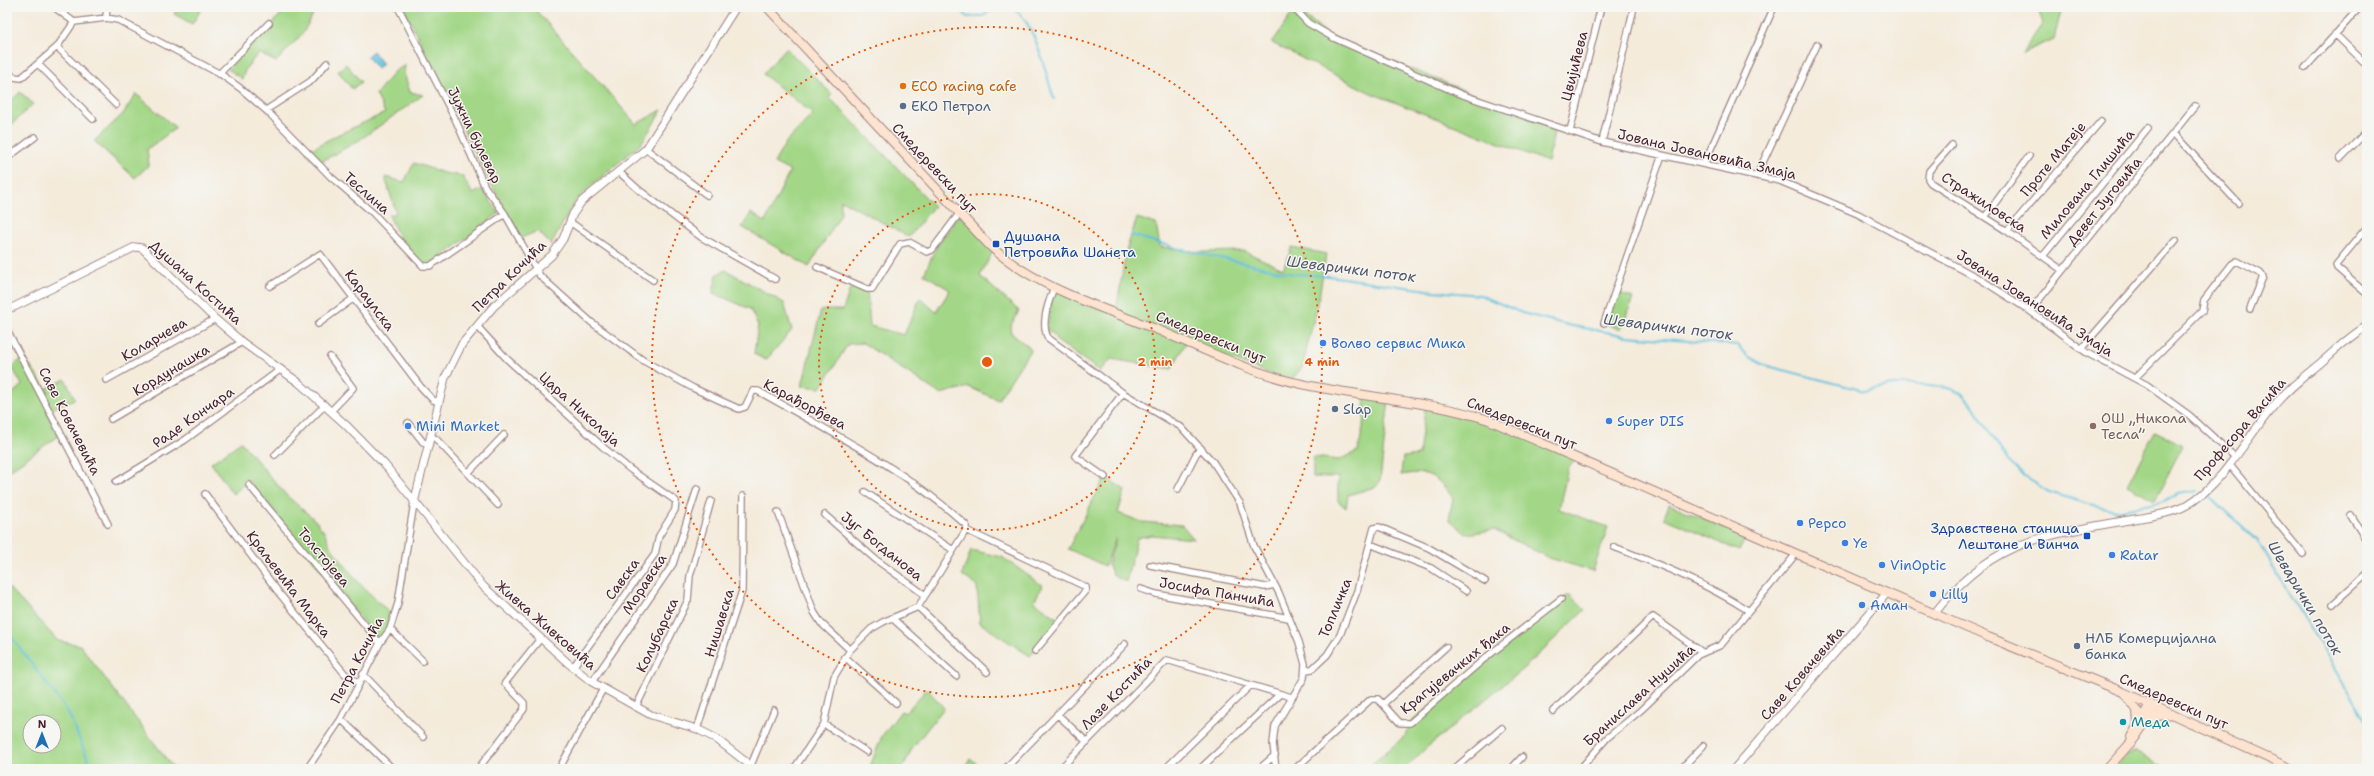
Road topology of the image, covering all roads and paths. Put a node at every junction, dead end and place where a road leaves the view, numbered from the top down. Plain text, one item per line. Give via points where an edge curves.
1 (54, 7) edge
2 (107, 7) edge
3 (398, 7) edge
4 (736, 7) edge
5 (1293, 7) edge
6 (1601, 7) edge
7 (1634, 7) edge
8 (1774, 7) edge
9 (2360, 7) edge
10 (771, 9) edge
11 (106, 18) junction
12 (74, 22) junction
13 (269, 23) dead end
14 (2335, 34) junction
15 (1817, 46) dead end
16 (56, 47) junction
17 (328, 63) dead end
18 (38, 64) junction
19 (2367, 65) edge
20 (2305, 68) dead end
21 (7, 72) edge
22 (219, 74) junction
23 (116, 105) dead end
24 (2195, 106) dead end
25 (266, 110) junction
26 (93, 119) dead end
27 (2101, 121) dead end
28 (2148, 128) dead end
29 (1570, 131) junction
30 (2367, 131) edge
31 (2174, 134) junction
32 (35, 136) dead end
33 (1602, 142) junction
34 (1952, 145) dead end
35 (646, 149) junction
36 (1662, 155) junction
37 (2029, 156) dead end
38 (7, 158) edge
39 (2340, 160) dead end
40 (1704, 164) junction
41 (619, 172) junction
42 (1757, 175) junction
43 (707, 195) dead end
44 (2238, 203) dead end
45 (505, 214) junction
46 (960, 214) junction
47 (1985, 217) junction
48 (570, 222) junction
49 (2367, 227) edge
50 (2007, 231) junction
51 (2176, 240) dead end
52 (2043, 256) junction
53 (817, 267) dead end
54 (2062, 270) junction
55 (536, 271) junction
56 (775, 279) dead end
57 (653, 280) dead end
58 (270, 286) dead end
59 (1054, 287) junction
60 (2367, 294) edge
61 (354, 298) junction
62 (7, 309) edge
63 (2250, 309) dead end
64 (2030, 311) junction
65 (215, 318) junction
66 (1604, 323) dead end
67 (318, 324) dead end
68 (477, 326) junction
69 (2367, 326) edge
70 (7, 330) edge
71 (242, 342) junction
72 (2081, 349) junction
73 (330, 357) dead end
74 (281, 369) junction
75 (2135, 378) junction
76 (106, 380) dead end
77 (1123, 393) junction
78 (439, 402) junction
79 (325, 405) junction
80 (331, 411) junction
81 (111, 419) dead end
82 (408, 423) dead end
83 (504, 435) dead end
84 (431, 436) junction
85 (429, 445) junction
86 (1201, 448) junction
87 (275, 455) dead end
88 (2235, 457) junction
89 (2230, 464) junction
90 (468, 473) junction
91 (1105, 477) dead end
92 (116, 482) dead end
93 (249, 486) dead end
94 (698, 489) dead end
95 (1178, 490) dead end
96 (865, 492) dead end
97 (205, 494) dead end
98 (743, 496) dead end
99 (675, 499) joint
100 (711, 500) dead end
101 (414, 503) junction
102 (498, 505) dead end
103 (778, 512) dead end
104 (825, 515) dead end
105 (2352, 516) dead end
106 (108, 524) dead end
107 (966, 530) junction
108 (2367, 541) edge
109 (1370, 544) junction
110 (1614, 547) dead end
111 (953, 550) junction
112 (1796, 554) junction
113 (2303, 554) dead end
114 (1150, 565) dead end
115 (2367, 573) edge
116 (1486, 581) dead end
117 (1274, 585) junction
118 (1140, 589) dead end
119 (1466, 590) dead end
120 (1887, 593) junction
121 (925, 595) junction
122 (1561, 599) dead end
123 (2333, 604) dead end
124 (918, 607) junction
125 (1749, 611) junction
126 (1934, 614) junction
127 (892, 618) junction
128 (1289, 618) junction
129 (390, 629) junction
130 (540, 639) junction
131 (380, 643) junction
132 (1125, 644) dead end
133 (1446, 648) dead end
134 (850, 650) junction
135 (1035, 651) dead end
136 (1702, 652) junction
137 (845, 657) junction
138 (424, 661) dead end
139 (572, 667) junction
140 (1306, 670) junction
141 (987, 672) dead end
142 (363, 674) junction
143 (956, 676) dead end
144 (592, 682) junction
145 (359, 684) junction
146 (1251, 685) junction
147 (603, 689) junction
148 (2123, 692) junction
149 (1280, 694) junction
150 (1292, 697) junction
151 (896, 703) dead end
152 (1383, 704) junction
153 (2153, 705) junction
154 (636, 707) junction
155 (774, 710) dead end
156 (1553, 711) dead end
157 (1057, 714) junction
158 (2173, 714) junction
159 (341, 719) junction
160 (824, 724) junction
161 (2142, 724) junction
162 (1502, 728) dead end
163 (697, 729) junction
164 (423, 737) dead end
165 (1087, 742) junction
166 (1703, 746) dead end
167 (867, 752) dead end
168 (1275, 755) junction
169 (1522, 757) dead end
170 (753, 767) edge
171 (307, 769) edge
172 (393, 769) edge
173 (478, 769) edge
174 (559, 769) edge
175 (794, 769) edge
176 (1005, 769) edge
177 (1060, 769) edge
178 (1165, 769) edge
179 (1200, 769) edge
180 (1259, 769) edge
181 (1276, 769) edge
182 (1295, 769) edge
183 (1454, 769) edge
184 (1511, 769) edge
185 (1580, 769) edge
186 (1682, 769) edge
187 (1734, 769) edge
188 (2107, 769) edge
189 (2292, 769) edge

1 - 12 street
2 - 11 street
3 - 45 street, Јужни булевар via 456,121 485,187
4 - 35 street, Петра Кочића
5 - 29 street, Јована Јовановића Змаја via 1308,22 1334,38 1387,62 1460,94
6 - 29 street, Цвијићева
7 - 33 street
8 - 40 street
9 - 14 street
10 - 46 main road, Смедеревски пут
11 - 12 street, Теслина
11 - 22 street, Теслина via 128,24
12 - 16 street
13 - 22 street
14 - 19 street
14 - 20 street
15 - 42 street
16 - 18 street
16 - 23 street
17 - 25 street via 311,81
18 - 21 street via 21,78 14,78
18 - 26 street
22 - 25 street, Теслина
24 - 31 street, Девет Југовића
25 - 45 street, Теслина via 316,164 373,213 424,266 430,266
27 - 50 street, Проте Матеје
28 - 52 street, Милована Глишића
29 - 33 street, Јована Јовановића Змаја
30 - 39 street
31 - 44 street
31 - 54 street, Девет Југовића
32 - 38 street
33 - 36 street, Јована Јовановића Змаја
34 - 47 street, Стражиловска via 1929,171 1928,179
35 - 41 street, Петра Кочића
35 - 43 street
36 - 40 street, Јована Јовановића Змаја
36 - 66 street
37 - 47 street
40 - 42 street, Јована Јовановића Змаја
41 - 48 street, Петра Кочића via 582,201
41 - 56 street via 701,236
42 - 64 street, Јована Јовановића Змаја via 1784,183 1858,214 1977,277
45 - 55 street, Јужни булевар
46 - 53 street via 932,250 927,252 909,242 900,244 872,289
46 - 59 main road, Смедеревски пут via 1007,260
47 - 50 street, Стражиловска
48 - 55 street, Петра Кочића via 557,249
48 - 57 street
49 - 60 street via 2336,265
50 - 52 street, Стражиловска
51 - 72 street
52 - 54 street, Стражиловска
54 - 64 street, Девет Југовића
55 - 68 street, Петра Кочића via 512,288
55 - 107 street, Карађорђева via 554,291 591,322 644,361 712,398 739,409 745,407 753,391 758,391 883,460 941,502 966,524
58 - 61 street, Караулска via 320,254
59 - 77 street via 1046,312 1045,328 1048,338
59 - 112 main road, Смедеревски пут via 1220,356 1290,381 1314,387 1426,403 1489,420
61 - 67 street
61 - 78 street, Караулска via 420,386 433,400
62 - 65 street, Душана Костића via 14,308 135,247 142,248
63 - 75 street via 2263,277 2237,261 2204,300 2202,311
64 - 72 street, Јована Јовановића Змаја
65 - 71 street, Душана Костића
65 - 76 street, Коларчева
68 - 78 street, Петра Кочића via 452,361
68 - 99 street, Цара Николаја via 507,359 604,447 631,470
69 - 88 street, Професора Васића via 2287,392 2272,407
70 - 106 street, Саве Ковачевића
71 - 74 street, Душана Костића
71 - 81 street, Кордунашка
72 - 75 street, Јована Јовановића Змаја
73 - 80 street via 353,388
74 - 79 street, Душана Костића
74 - 92 street, Раде Кончара via 185,440
75 - 88 street, Јована Јовановића Змаја via 2189,415
77 - 86 street via 1180,427
77 - 91 street via 1075,455
78 - 84 street, Петра Кочића
79 - 80 street, Душана Костића
79 - 87 street
80 - 101 street, Душана Костића via 385,466
82 - 85 street via 423,442
83 - 90 street
84 - 85 street, Петра Кочића
84 - 90 street
85 - 101 street, Петра Кочића
86 - 95 street
86 - 117 street via 1240,503 1254,546
88 - 89 street, Професора Васића
89 - 113 street
89 - 126 street, Професора Васића via 2197,498 2178,509 2044,536 2003,552 1967,578
90 - 102 street
93 - 131 street, Толстојева
94 - 144 street, Моравска via 673,564
96 - 111 street
97 - 145 street, Краљевића Марка via 341,670
98 - 163 street, Нишавска via 742,591
99 - 139 street, Савска via 676,508 659,536 655,554
100 - 154 street, Колубарска via 690,576 688,600
101 - 129 street, Петра Кочића via 398,603
101 - 130 street, Живка Живковића via 483,586
103 - 134 street via 817,617
104 - 121 street, Југ Богданова via 875,559
105 - 108 street
107 - 111 street
107 - 135 street via 1086,587
109 - 116 street, Топличка via 1373,529 1379,527 1429,548
109 - 119 street via 1431,568
109 - 140 street, Топличка via 1357,591 1340,635 1327,655 1312,669
110 - 125 street via 1720,592
111 - 121 street
112 - 120 main road, Смедеревски пут
112 - 125 street, Бранислава Нушића
114 - 117 street via 1265,587
115 - 123 street
117 - 128 street
118 - 128 street, Јосифа Панчића
120 - 126 main road, Смедеревски пут
120 - 187 street, Саве Ковачевића
121 - 124 street
122 - 152 street, Крагујевачких ђака via 1484,659 1410,723 1400,723
124 - 127 street
124 - 141 street
125 - 136 street, Бранислава Нушића via 1721,645
126 - 148 main road, Смедеревски пут
127 - 134 street via 871,629
127 - 143 street
128 - 140 street via 1299,642
129 - 131 street, Петра Кочића
129 - 138 street
130 - 139 street, Живка Живковића
130 - 173 street via 506,683 524,703 524,709
131 - 142 street, Петра Кочића
132 - 157 street
133 - 152 street
134 - 137 street
136 - 156 street via 1653,617
136 - 185 street, Бранислава Нушића via 1641,710 1607,738
137 - 151 street
137 - 160 street via 834,677
139 - 144 street, Живка Живковића
140 - 150 street
142 - 145 street, Петра Кочића
142 - 164 street
144 - 147 street, Живка Живковића
145 - 159 street, Петра Кочића
146 - 149 street, Лазе Костића
146 - 165 street, Лазе Костића via 1167,660
146 - 178 street
147 - 154 street, Живка Живковића
147 - 174 street
148 - 153 main road, Смедеревски пут
148 - 161 main road via 2137,710
149 - 150 street, Лазе Костића
149 - 179 street
150 - 168 street via 1276,726
152 - 182 street, Крагујевачких ђака via 1378,699 1372,699
153 - 158 main road, Смедеревски пут
153 - 161 main road
154 - 163 street, Живка Живковића via 659,719
155 - 170 street, Живка Живковића
157 - 165 street
157 - 176 street
158 - 161 main road via 2158,716
158 - 189 main road, Смедеревски пут
159 - 171 street, Петра Кочића
159 - 172 street, Петра Кочића
160 - 167 street
160 - 175 street
161 - 188 main road
162 - 183 street
163 - 170 street, Живка Живковића via 716,738
165 - 177 street, Лазе Костића
166 - 186 street
168 - 180 street
168 - 181 street
169 - 184 street

